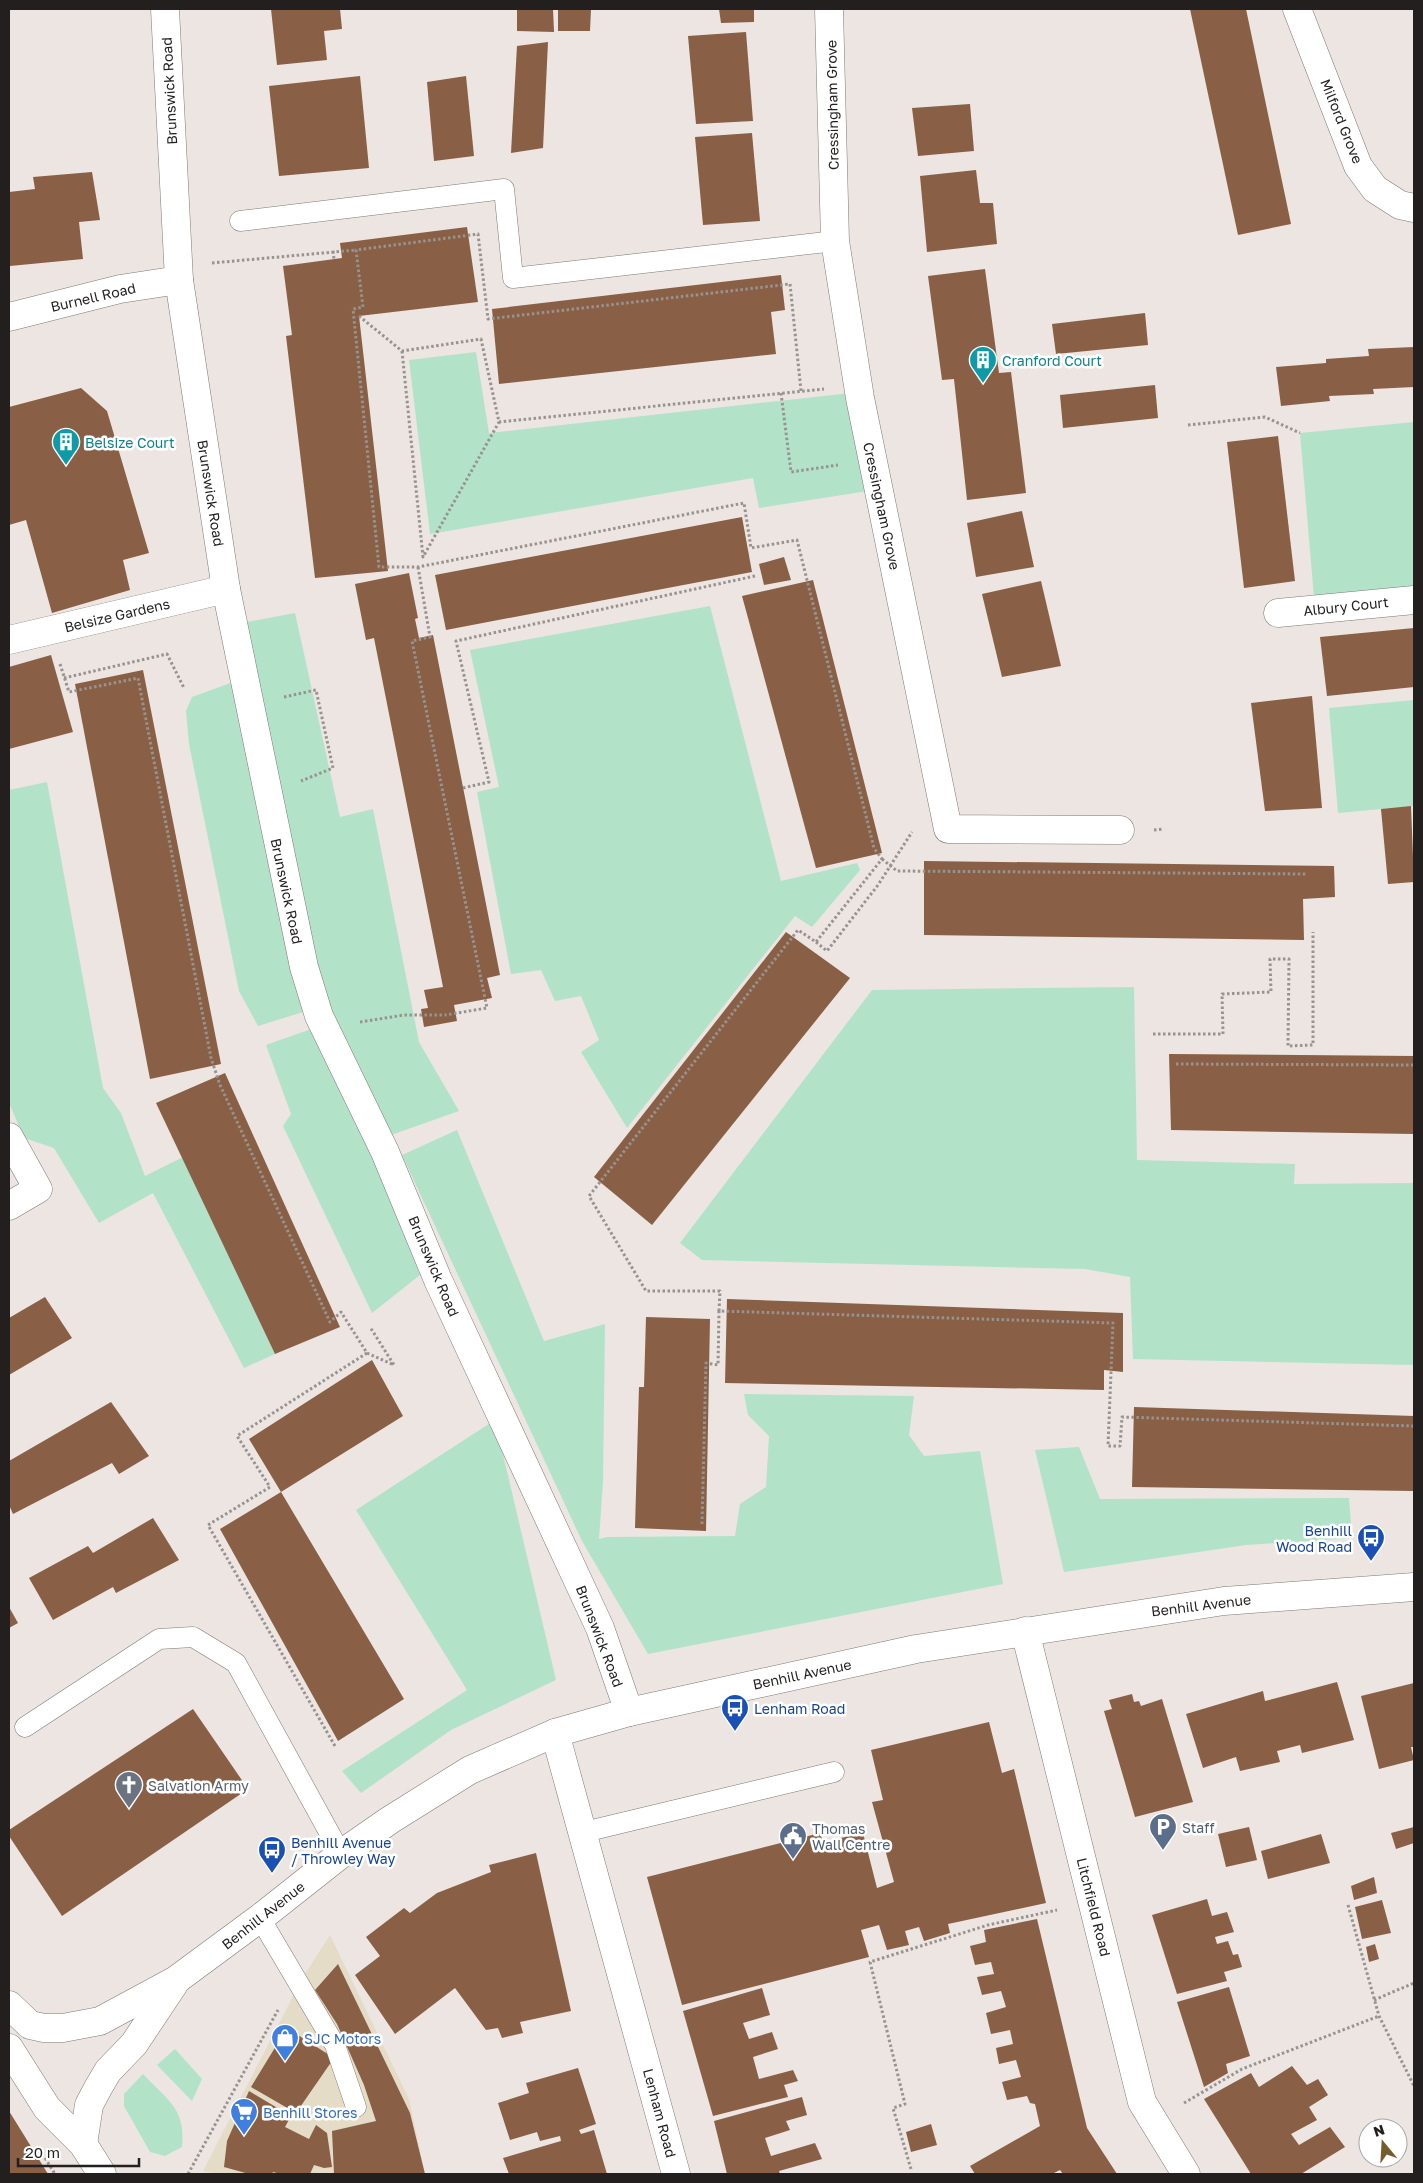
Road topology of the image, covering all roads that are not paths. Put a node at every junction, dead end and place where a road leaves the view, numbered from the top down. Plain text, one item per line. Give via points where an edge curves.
1 (165, 9) edge
2 (829, 9) edge
3 (1297, 9) edge
4 (1414, 208) edge
5 (240, 221) dead end
6 (835, 241) junction
7 (179, 274) junction
8 (9, 317) edge
9 (226, 589) junction
10 (1414, 600) edge
11 (1278, 613) dead end
12 (9, 640) edge
13 (1120, 830) dead end
14 (9, 1137) edge
15 (9, 1206) edge
16 (1414, 1587) edge
17 (1024, 1631) junction
18 (629, 1712) junction
19 (25, 1727) dead end
20 (555, 1733) junction
21 (834, 1772) dead end
22 (584, 1832) junction
23 (341, 1854) junction
24 (260, 1918) junction
25 (176, 1980) junction
26 (9, 2005) edge
27 (9, 2048) edge
28 (356, 2107) dead end
29 (83, 2144) junction
30 (102, 2174) edge
31 (676, 2174) edge
32 (1186, 2174) edge

1 - 7 street, Brunswick Road
2 - 6 street, Cressingham Grove
3 - 4 street, Milford Grove via 1358,166 1375,189 1400,205
5 - 6 lane via 504,189 513,278
6 - 13 street, Cressingham Grove via 858,385 948,829
7 - 8 street, Burnell Road
7 - 9 street, Brunswick Road
9 - 12 street, Belsize Gardens
9 - 18 street, Brunswick Road via 304,967 319,1016 385,1152 438,1280 600,1628
10 - 11 street, Albury Court
14 - 15 street via 38,1189
16 - 17 street, Benhill Avenue via 1224,1601
17 - 18 street, Benhill Avenue via 916,1649
17 - 32 street, Litchfield Road via 1142,2102
18 - 20 street, Benhill Avenue
19 - 23 lane via 159,1639 193,1637 236,1663
20 - 22 street, Lenham Road
20 - 23 street, Benhill Avenue via 470,1770
21 - 22 lane
22 - 31 street, Lenham Road
23 - 24 street, Benhill Avenue
24 - 25 street, Benhill Avenue
24 - 28 lane via 335,2045
25 - 26 street, Benhill Avenue via 100,2021 63,2028 30,2025
25 - 29 street, Benhill Avenue via 134,2044 108,2071 98,2088 89,2106
27 - 29 street via 47,2108
29 - 30 street

